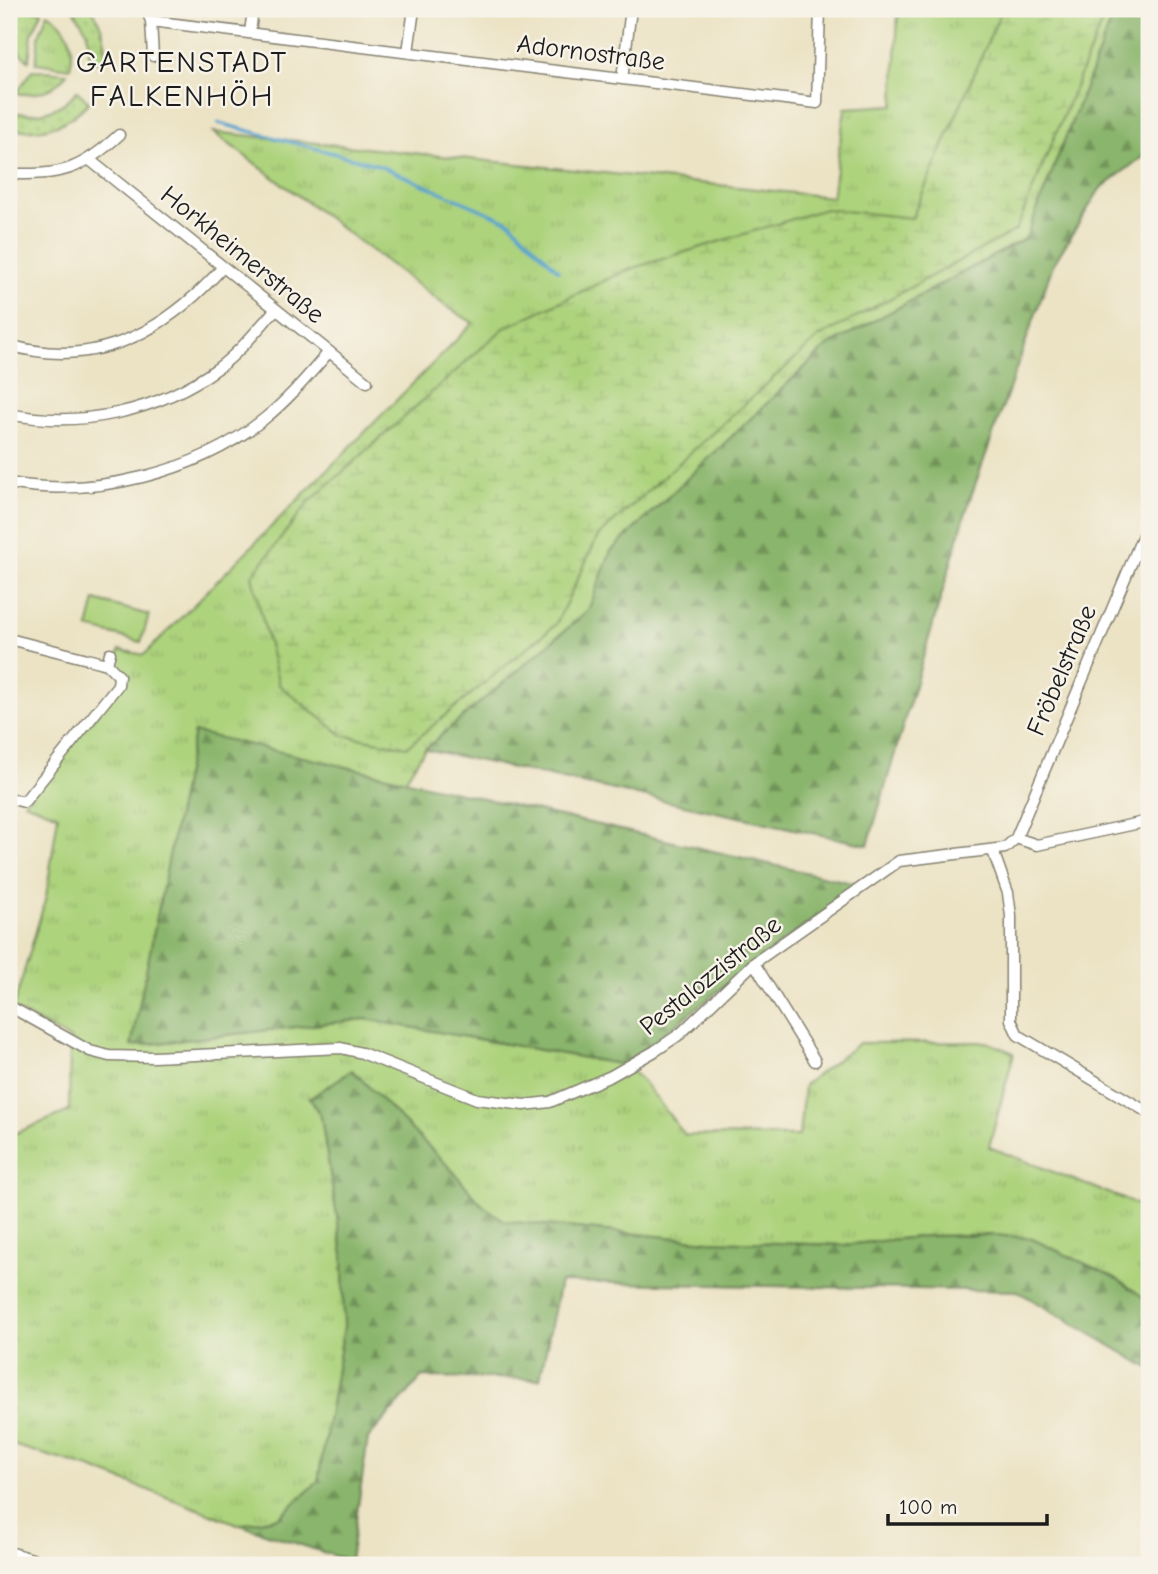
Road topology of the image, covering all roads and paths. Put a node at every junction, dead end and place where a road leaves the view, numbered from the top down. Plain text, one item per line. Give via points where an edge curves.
1 (146, 9) edge
2 (253, 9) edge
3 (414, 9) edge
4 (631, 9) edge
5 (820, 9) edge
6 (151, 21) junction
7 (250, 33) junction
8 (408, 52) junction
9 (153, 56) dead end
10 (622, 79) junction
11 (120, 135) dead end
12 (92, 161) junction
13 (9, 174) edge
14 (223, 267) junction
15 (275, 310) junction
16 (9, 345) edge
17 (328, 354) junction
18 (367, 382) dead end
19 (9, 414) edge
20 (9, 483) edge
21 (1149, 521) edge
22 (9, 639) edge
23 (9, 799) edge
24 (1149, 821) edge
25 (1016, 838) junction
26 (993, 851) junction
27 (754, 963) junction
28 (9, 1006) edge
29 (815, 1061) dead end
30 (1149, 1113) edge
31 (9, 1552) edge
32 (52, 1565) edge

1 - 6 street
2 - 7 street
3 - 8 street
4 - 10 street
5 - 10 street, Adornostraße via 817,103
6 - 7 street, Adornostraße
6 - 9 street
7 - 8 street, Adornostraße
8 - 10 street, Adornostraße
11 - 12 street
12 - 13 street via 42,174
12 - 14 street, Horkheimerstraße
14 - 15 street, Horkheimerstraße
14 - 16 street via 177,313 130,339 72,352
15 - 17 street, Horkheimerstraße
15 - 19 street via 220,366 156,402 93,417
17 - 18 street, Horkheimerstraße
17 - 20 street via 264,418 190,460 110,483 51,487
21 - 25 street, Fröbelstraße
22 - 23 street via 108,659 119,676 118,685 24,802
24 - 25 street via 1037,845
25 - 26 street, Pestalozzistraße via 1006,848
26 - 27 street, Pestalozzistraße via 899,861
26 - 30 street via 1008,892 1010,1013 1018,1035
27 - 28 street, Pestalozzistraße via 680,1034 655,1051 578,1091 550,1102 524,1105 462,1094 362,1052 341,1048 109,1056 90,1051
27 - 29 street
31 - 32 street

